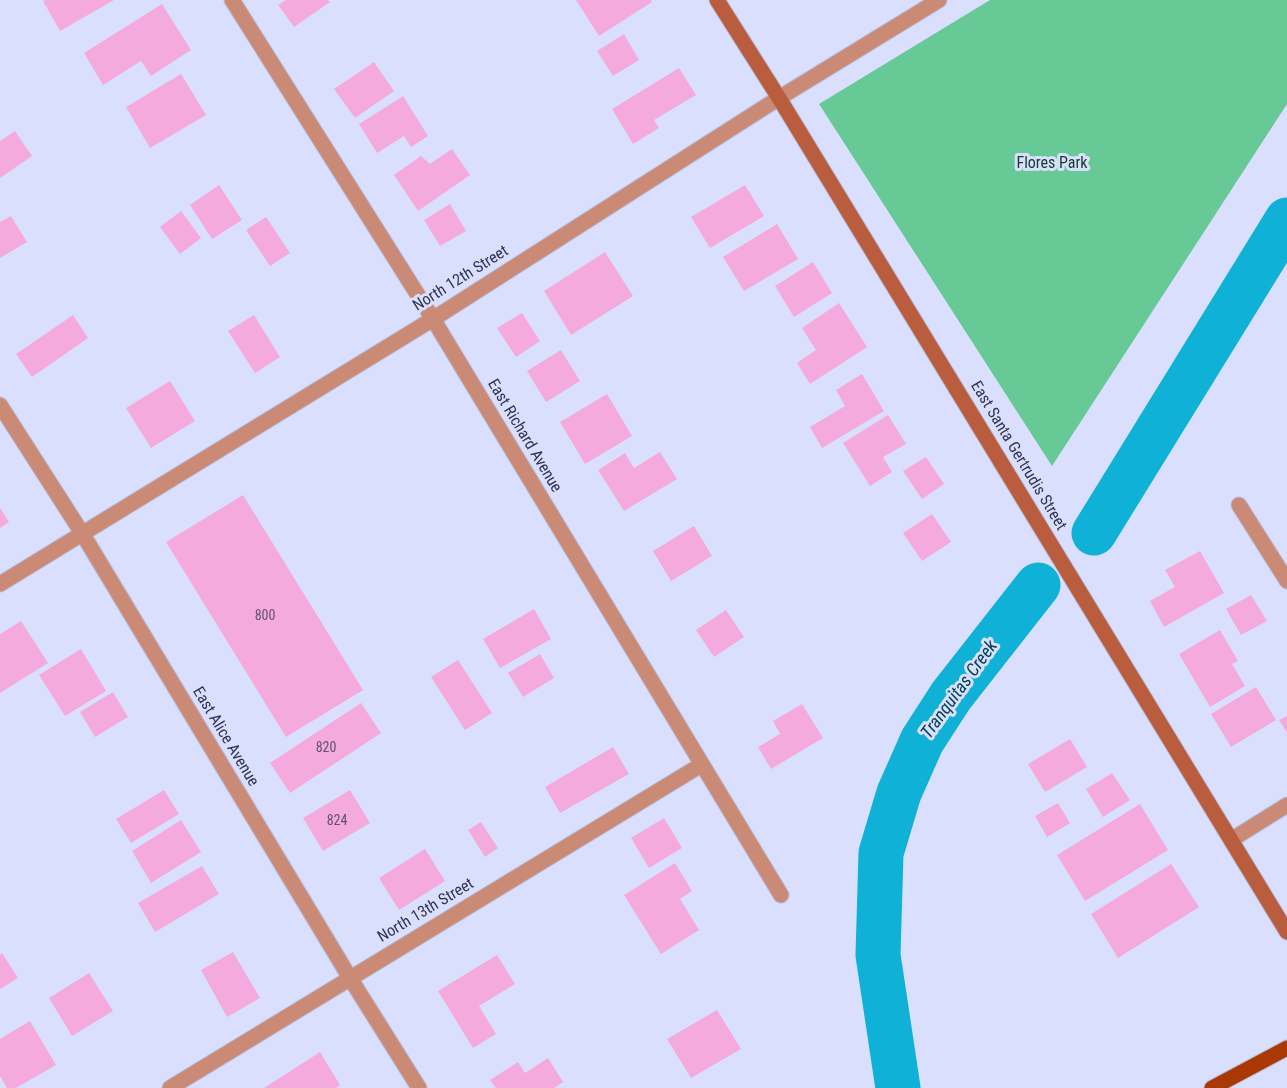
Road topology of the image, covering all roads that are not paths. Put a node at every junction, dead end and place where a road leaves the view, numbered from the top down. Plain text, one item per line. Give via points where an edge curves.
1 (232, 0) edge
2 (717, 0) edge
3 (939, 0) edge
4 (779, 98) junction
5 (433, 319) junction
6 (0, 405) edge
7 (1239, 505) dead end
8 (82, 533) junction
9 (1287, 581) edge
10 (0, 584) edge
11 (701, 765) junction
12 (1287, 805) edge
13 (1230, 840) junction
14 (781, 895) dead end
15 (1287, 932) edge
16 (350, 978) junction
17 (1287, 1048) edge
18 (170, 1088) edge
19 (419, 1088) edge
20 (1212, 1088) edge

1 - 5 street, East Richard Avenue
2 - 4 street, East Santa Gertrudis Street
3 - 4 street, North 12th Street
4 - 5 street, North 12th Street
4 - 13 street, East Santa Gertrudis Street
5 - 8 street, North 12th Street
5 - 11 street, East Richard Avenue
6 - 8 street, East Alice Avenue
7 - 9 street
8 - 10 street, North 12th Street
8 - 16 street, East Alice Avenue
11 - 14 street, East Richard Avenue
11 - 16 street, North 13th Street
12 - 13 street
13 - 15 street, East Santa Gertrudis Street
16 - 18 street, North 13th Street
16 - 19 street, East Alice Avenue
17 - 20 main road

